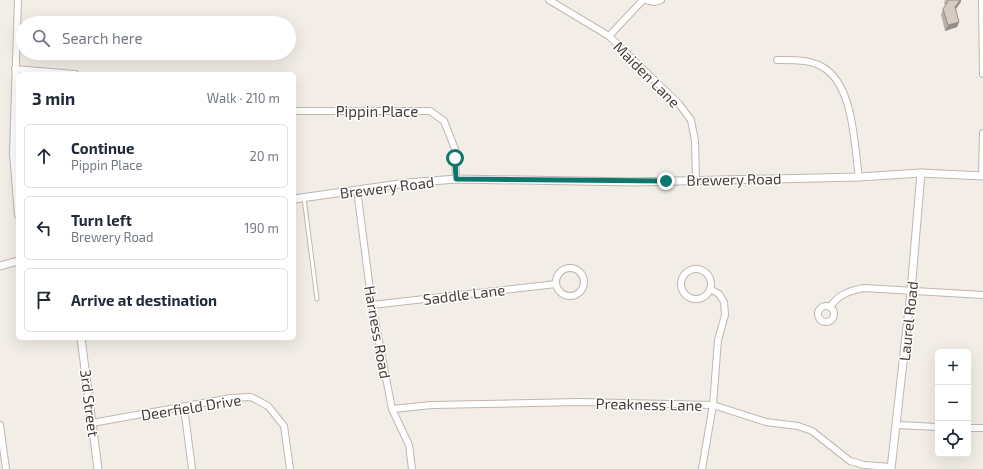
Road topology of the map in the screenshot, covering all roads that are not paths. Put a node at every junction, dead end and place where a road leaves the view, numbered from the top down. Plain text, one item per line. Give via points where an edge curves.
1 (18, 0) edge
2 (549, 0) edge
3 (644, 0) edge
4 (661, 0) edge
5 (982, 0) edge
6 (17, 16) edge
7 (609, 36) junction
8 (16, 46) edge
9 (777, 60) dead end
10 (15, 69) junction
11 (51, 72) edge
12 (983, 74) edge
13 (296, 111) edge
14 (983, 133) edge
15 (921, 173) junction
16 (982, 176) edge
17 (859, 177) junction
18 (456, 179) junction
19 (696, 180) junction
20 (16, 190) edge
21 (357, 190) junction
22 (304, 198) junction
23 (296, 199) edge
24 (16, 262) edge
25 (0, 266) edge
26 (556, 284) junction
27 (710, 289) junction
28 (911, 291) junction
29 (983, 295) edge
30 (317, 299) dead end
31 (372, 305) junction
32 (830, 307) dead end
33 (81, 340) edge
34 (713, 405) junction
35 (184, 407) junction
36 (392, 409) junction
37 (92, 423) junction
38 (0, 425) edge
39 (897, 425) junction
40 (935, 427) edge
41 (971, 428) edge
42 (983, 428) edge
43 (891, 468) edge
44 (6, 469) edge
45 (98, 469) edge
46 (192, 469) edge
47 (290, 469) edge
48 (412, 469) edge
49 (702, 469) edge

1 - 6 street
2 - 7 street, Maiden Lane
3 - 4 street
3 - 7 street
5 - 12 street
7 - 19 street, Maiden Lane via 679,104 690,120 695,141
8 - 10 street
9 - 17 street via 800,60 814,64 827,70 838,82 848,103
10 - 11 street
10 - 20 street via 13,153
13 - 18 street, Pippin Place via 430,111 444,121 455,149
14 - 16 street
15 - 16 street, Brewery Road
15 - 17 street, Brewery Road
15 - 28 street, Laurel Road
17 - 19 street, Brewery Road
18 - 19 street, Brewery Road via 635,182
18 - 21 street, Brewery Road
21 - 22 street, Brewery Road
21 - 31 street, Harness Road
22 - 23 street, Brewery Road
22 - 30 lane
24 - 25 street
26 - 26 street via 565,295 573,295 583,288 584,278 579,271 570,268 561,271
26 - 31 street, Saddle Lane
27 - 27 street via 704,297 692,298 684,292 682,280 691,270 701,270 709,276
27 - 34 street via 719,294 724,302 725,315 718,340
28 - 29 street
28 - 32 street via 864,288 846,292 836,298
28 - 39 street, Laurel Road
31 - 36 street, Harness Road
33 - 37 street, 3rd Street
34 - 36 street, Preakness Lane via 578,402 432,405
34 - 43 street, Preakness Lane via 766,422 812,430 850,461
34 - 49 street
35 - 37 street, Deerfield Drive
35 - 46 street
35 - 47 street, Deerfield Drive via 251,397 268,406 284,426
36 - 48 street, Harness Road via 409,445
37 - 45 street, 3rd Street
38 - 44 street
39 - 40 street
39 - 43 street, Laurel Road
41 - 42 street

